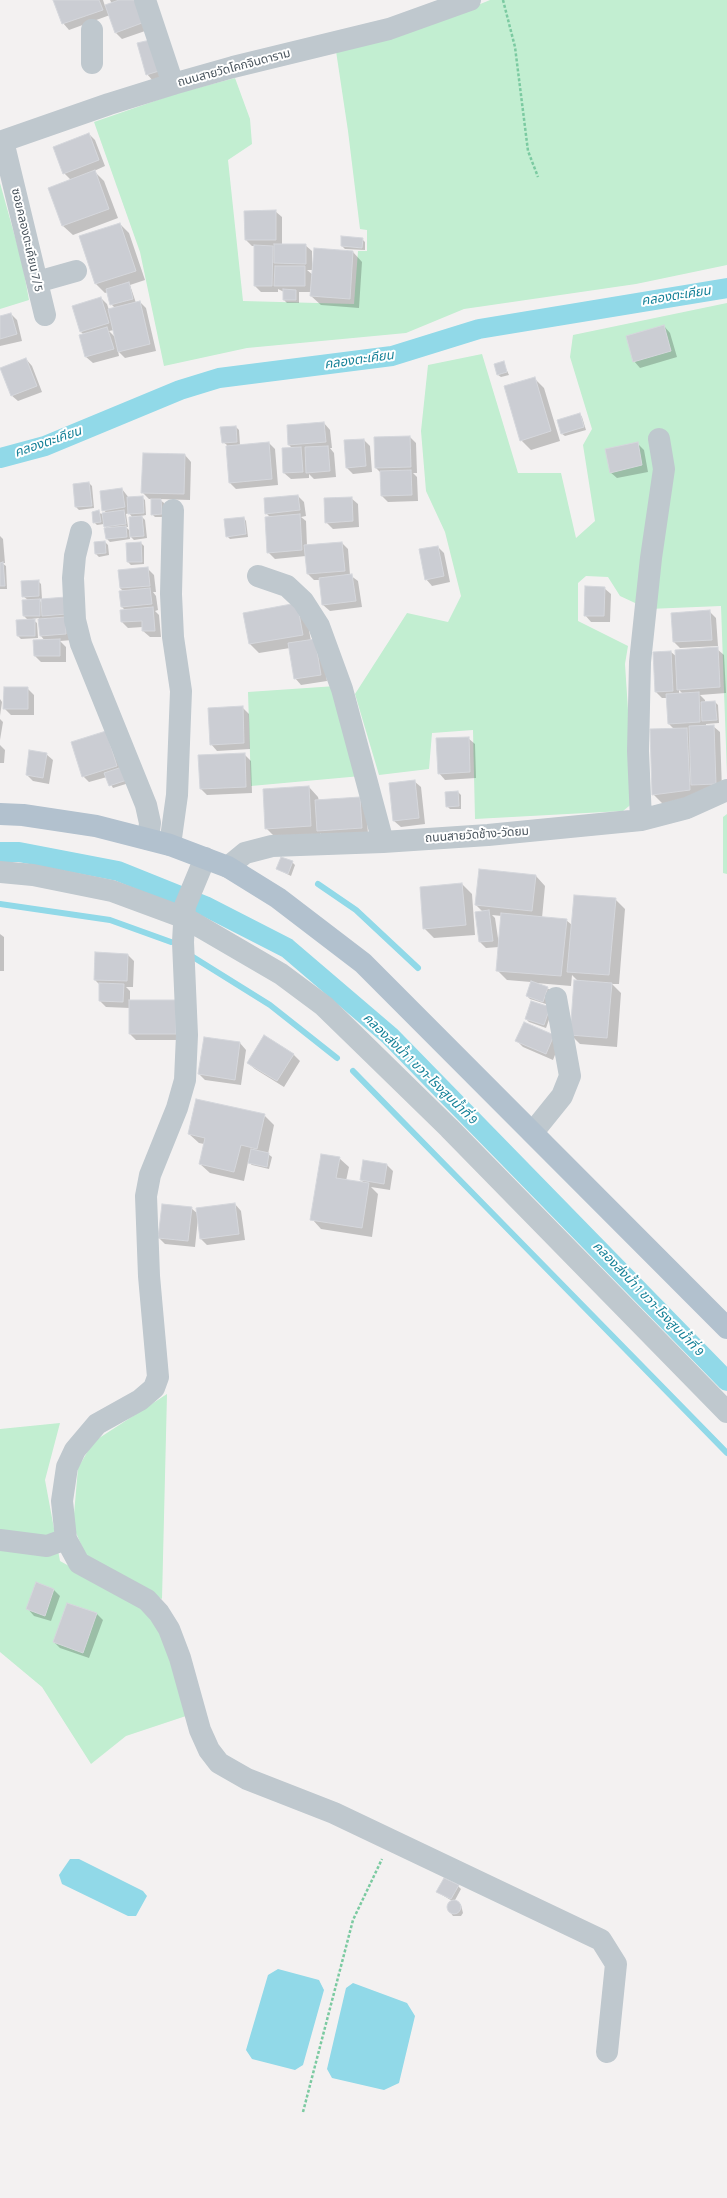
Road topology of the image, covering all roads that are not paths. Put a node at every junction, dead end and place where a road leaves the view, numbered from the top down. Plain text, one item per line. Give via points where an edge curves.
1 (145, 0) edge
2 (470, 0) edge
3 (92, 30) dead end
4 (92, 63) dead end
5 (173, 84) junction
6 (1, 142) edge
7 (76, 271) dead end
8 (37, 282) junction
9 (45, 315) dead end
10 (659, 439) dead end
11 (173, 510) dead end
12 (81, 532) dead end
13 (258, 576) dead end
14 (727, 790) edge
15 (0, 814) edge
16 (641, 820) junction
17 (148, 839) junction
18 (383, 842) junction
19 (170, 845) junction
20 (205, 858) junction
21 (228, 867) junction
22 (0, 872) edge
23 (185, 912) junction
24 (556, 998) dead end
25 (533, 1132) junction
26 (727, 1328) edge
27 (727, 1412) edge
28 (66, 1539) junction
29 (0, 1540) edge
30 (607, 2052) dead end

1 - 5 street
2 - 5 street, ถนนสายวัดโคกจินดาราม via 389,29
3 - 4 street
5 - 6 street, ถนนสายวัดโคกจินดาราม
6 - 8 street, ซอยคลองตะเคียน 7/5
7 - 8 street
8 - 9 street, ซอยคลองตะเคียน 7/5
10 - 16 street via 664,470 640,662 638,751
11 - 19 street via 171,594 173,636 181,691 176,795
12 - 17 street via 73,578 76,620 81,644 146,805 150,823
13 - 18 street via 287,586 303,601 319,626 342,689
14 - 16 street, ถนนสายวัดช้าง-วัดยม via 687,808
15 - 17 main road via 89,825
16 - 18 street, ถนนสายวัดช้าง-วัดยม
17 - 19 main road
18 - 21 street, ถนนสายวัดช้าง-วัดยม via 272,846 245,853
19 - 20 main road
20 - 21 main road
20 - 23 street
21 - 25 main road via 278,898 363,963
22 - 23 street via 33,875 112,891
23 - 27 street via 281,974 324,1006 449,1128
23 - 28 street via 185,1080 177,1108 150,1175 146,1196 149,1276 158,1377 154,1388 140,1400 97,1424 76,1450 67,1467 62,1501
24 - 25 street via 570,1076 562,1096
25 - 26 main road
28 - 29 street via 47,1546
28 - 30 street via 79,1563 147,1600 159,1613 169,1629 180,1658 200,1730 209,1750 219,1763 247,1779 334,1813 601,1940 616,1964

